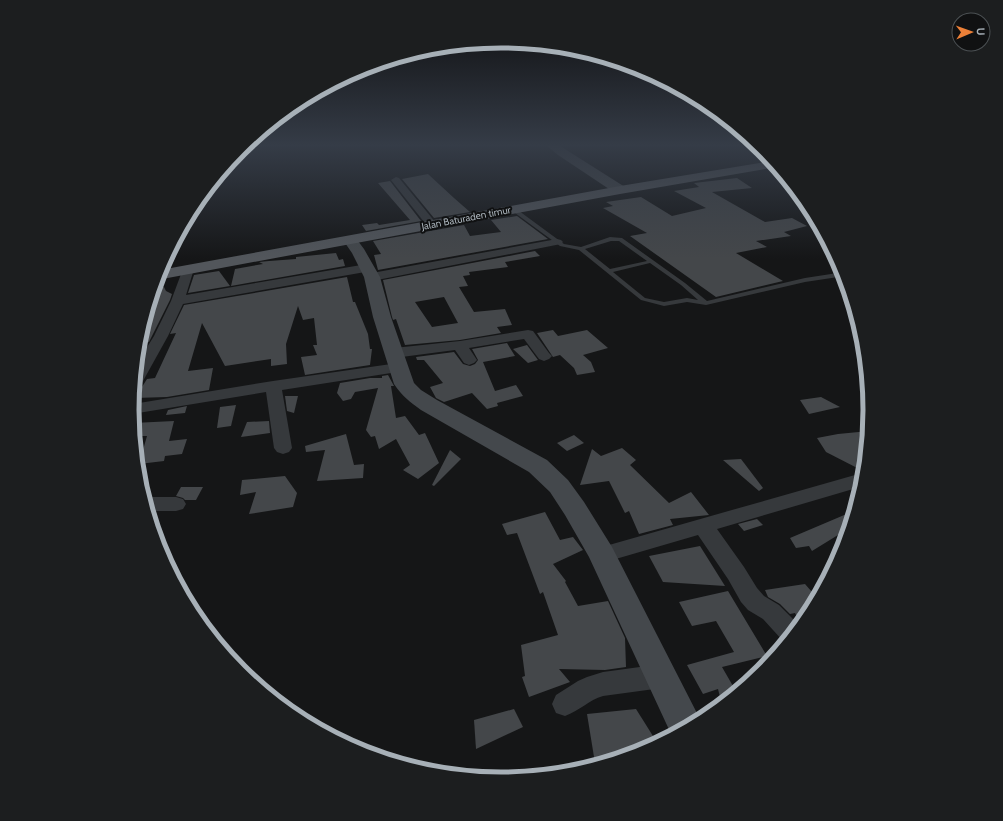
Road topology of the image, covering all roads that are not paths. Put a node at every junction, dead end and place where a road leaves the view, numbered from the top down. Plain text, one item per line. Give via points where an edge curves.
1 (398, 182) edge
2 (608, 182) edge
3 (666, 182) edge
4 (620, 190) junction
5 (513, 209) junction
6 (432, 224) junction
7 (350, 240) junction
8 (557, 242) junction
9 (581, 249) junction
10 (652, 262) junction
11 (188, 269) junction
12 (610, 271) junction
13 (166, 273) edge
14 (370, 273) junction
15 (837, 275) edge
16 (178, 301) junction
17 (706, 303) junction
18 (460, 345) junction
19 (544, 356) dead end
20 (469, 360) dead end
21 (396, 361) junction
22 (141, 370) edge
23 (273, 386) junction
24 (139, 408) edge
25 (283, 448) dead end
26 (857, 483) edge
27 (151, 504) edge
28 (176, 504) dead end
29 (703, 526) junction
30 (602, 555) junction
31 (789, 631) edge
32 (662, 676) junction
33 (565, 704) dead end
34 (685, 723) edge

1 - 6 street
2 - 4 main road
3 - 4 main road, Jalan Baturaden timur
4 - 5 main road, Jalan Baturaden timur
5 - 6 main road, Jalan Baturaden timur
5 - 8 lane
6 - 7 main road, Jalan Baturaden timur
7 - 11 main road, Jalan Baturaden timur
7 - 14 main road
8 - 9 lane
8 - 14 street
9 - 10 lane via 610,239 620,239
9 - 12 lane
10 - 12 lane
10 - 17 lane
11 - 13 main road, Jalan Baturaden timur
11 - 16 street
12 - 17 lane via 643,300 664,304 687,300
14 - 16 street via 292,280
14 - 21 main road
15 - 17 lane via 804,280
16 - 22 street via 162,336
18 - 19 street via 528,334
18 - 20 street
18 - 21 street
21 - 23 street
21 - 30 main road via 404,384 414,395 517,453 559,486
23 - 24 street
23 - 25 street
26 - 29 street
27 - 28 street
29 - 30 street
29 - 31 street via 749,595 756,603 771,612
30 - 32 main road
32 - 33 street via 603,684 587,689
32 - 34 main road

